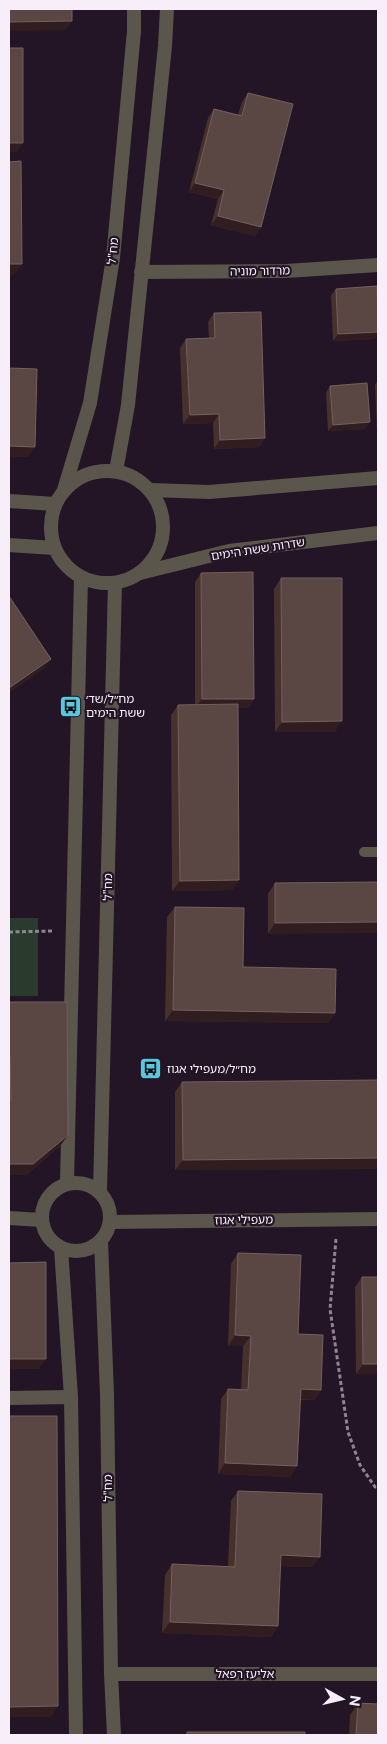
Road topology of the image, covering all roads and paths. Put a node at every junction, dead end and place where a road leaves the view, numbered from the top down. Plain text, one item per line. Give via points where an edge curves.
1 (134, 9) edge
2 (167, 9) edge
3 (378, 265) edge
4 (141, 272) junction
5 (116, 471) junction
6 (378, 478) edge
7 (64, 490) junction
8 (150, 490) junction
9 (9, 501) edge
10 (55, 504) junction
11 (378, 532) edge
12 (9, 545) edge
13 (54, 548) junction
14 (140, 573) junction
15 (81, 577) junction
16 (115, 583) junction
17 (364, 852) dead end
18 (378, 852) edge
19 (72, 931) junction
20 (9, 932) edge
21 (67, 1183) junction
22 (100, 1192) junction
23 (9, 1218) edge
24 (338, 1219) junction
25 (378, 1219) edge
26 (42, 1220) junction
27 (110, 1222) junction
28 (101, 1241) junction
29 (61, 1248) junction
30 (71, 1397) junction
31 (9, 1398) edge
32 (378, 1488) edge
33 (111, 1674) junction
34 (378, 1674) edge
35 (76, 1735) edge
36 (114, 1735) edge

1 - 7 street, מח"ל via 113,258 90,404
2 - 4 street
3 - 4 street, מרדור מוניה via 286,271
4 - 5 street via 128,405
5 - 7 street via 97,471 79,478
5 - 8 street via 134,478
6 - 8 street via 209,492
7 - 10 street
8 - 14 street via 159,506 163,524 161,543 153,560
9 - 10 street
10 - 13 street via 51,518
11 - 14 street, שדרות ששת הימים via 229,551
12 - 13 street
13 - 15 street via 65,565
14 - 16 street
15 - 16 street via 98,583
15 - 19 street
16 - 22 street, מח"ל
17 - 18 lane
19 - 20 path
19 - 21 street
21 - 22 street via 91,1185
21 - 26 street via 48,1197
22 - 27 street via 107,1201
23 - 26 street
24 - 25 street, מעפילי אגוז
24 - 27 street, מעפילי אגוז
24 - 32 path via 330,1309 348,1432 360,1465
26 - 29 street via 45,1231
27 - 28 street
28 - 29 street via 82,1251
28 - 33 street, מח"ל
29 - 30 street
30 - 31 street
30 - 35 street
33 - 34 street, אליעז רפאל
33 - 36 street, מח"ל

